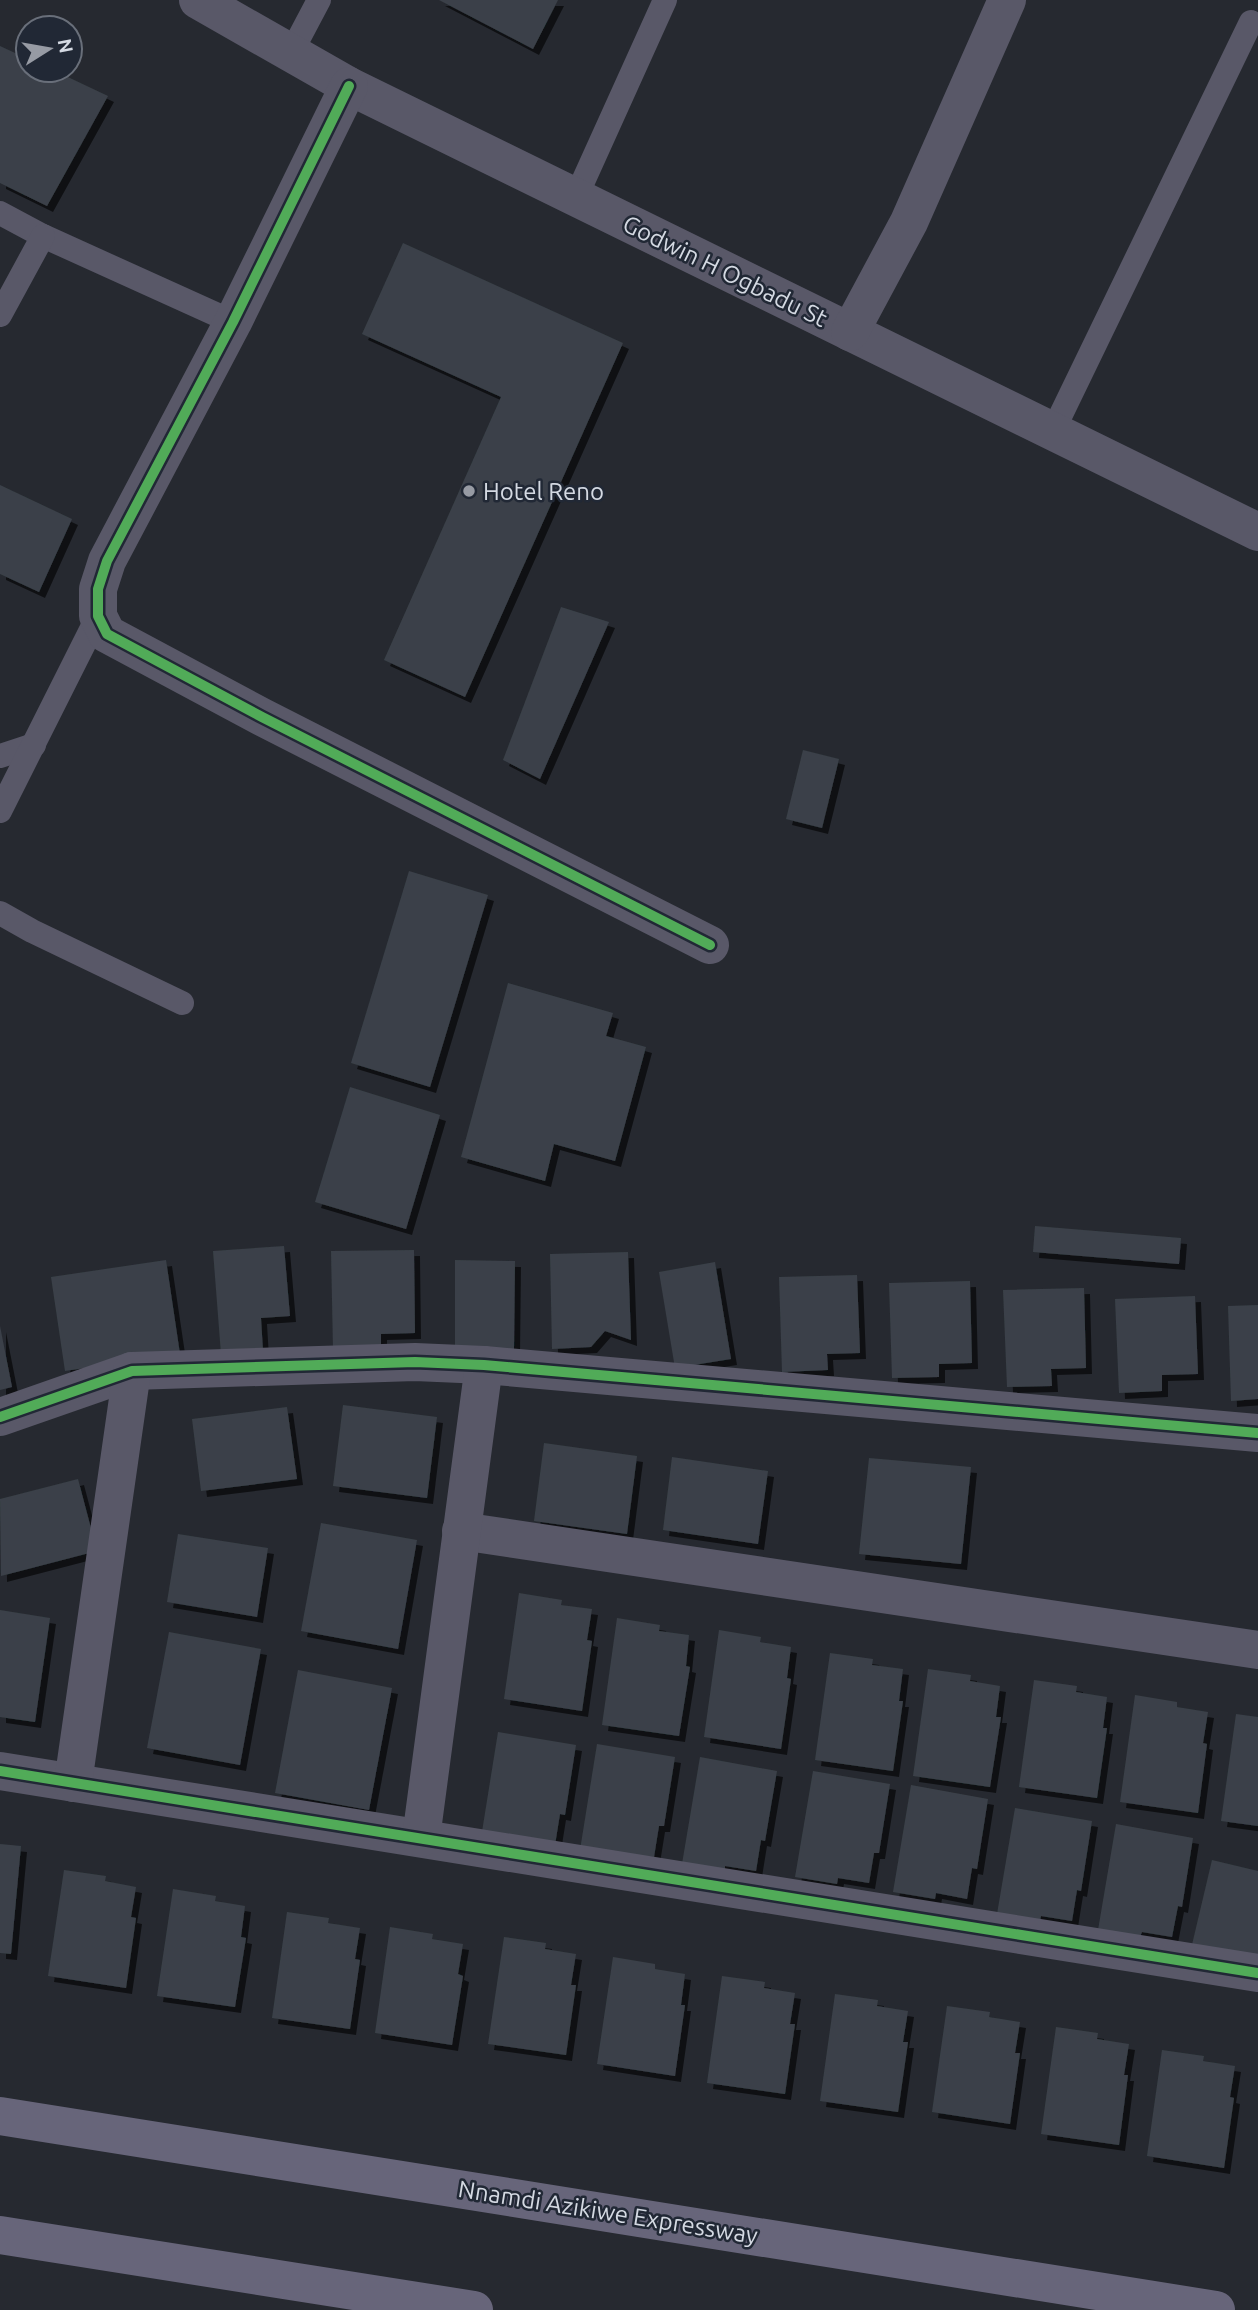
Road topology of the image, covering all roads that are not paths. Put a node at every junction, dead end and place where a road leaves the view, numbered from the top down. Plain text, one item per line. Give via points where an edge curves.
1 (198, 0) edge
2 (319, 0) edge
3 (666, 0) edge
4 (1007, 0) edge
5 (1251, 22) dead end
6 (291, 53) junction
7 (349, 86) junction
8 (576, 197) junction
9 (0, 214) edge
10 (43, 236) junction
11 (0, 315) edge
12 (233, 322) junction
13 (850, 332) junction
14 (1053, 431) junction
15 (1258, 532) edge
16 (98, 615) junction
17 (34, 745) junction
18 (0, 756) edge
19 (0, 811) edge
20 (0, 913) edge
21 (710, 945) dead end
22 (182, 1003) dead end
23 (484, 1365) junction
24 (132, 1371) junction
25 (0, 1417) edge
26 (1258, 1433) edge
27 (461, 1531) junction
28 (1258, 1650) edge
29 (0, 1771) edge
30 (73, 1783) junction
31 (421, 1838) junction
32 (1258, 1973) edge
33 (0, 2116) edge
34 (0, 2235) edge
35 (474, 2310) edge
36 (1216, 2310) edge

1 - 6 street, Godwin H Ogbadu St
2 - 6 lane
3 - 8 lane
4 - 13 street via 909,222
5 - 14 lane
6 - 7 street, Godwin H Ogbadu St
7 - 8 street, Godwin H Ogbadu St
7 - 12 street
8 - 13 street, Godwin H Ogbadu St
9 - 10 lane
10 - 11 lane
10 - 12 lane
12 - 16 street via 107,561 98,589
13 - 14 street, Godwin H Ogbadu St
14 - 15 street, Godwin H Ogbadu St
16 - 17 lane
16 - 21 street via 107,634
17 - 18 lane
17 - 19 lane
20 - 22 lane
23 - 24 street via 415,1362
23 - 26 street
23 - 27 street
24 - 25 street
24 - 30 street
27 - 28 street
27 - 31 street
29 - 30 street
30 - 31 street
31 - 32 street
33 - 36 highway, Nnamdi Azikiwe Expressway
34 - 35 highway

